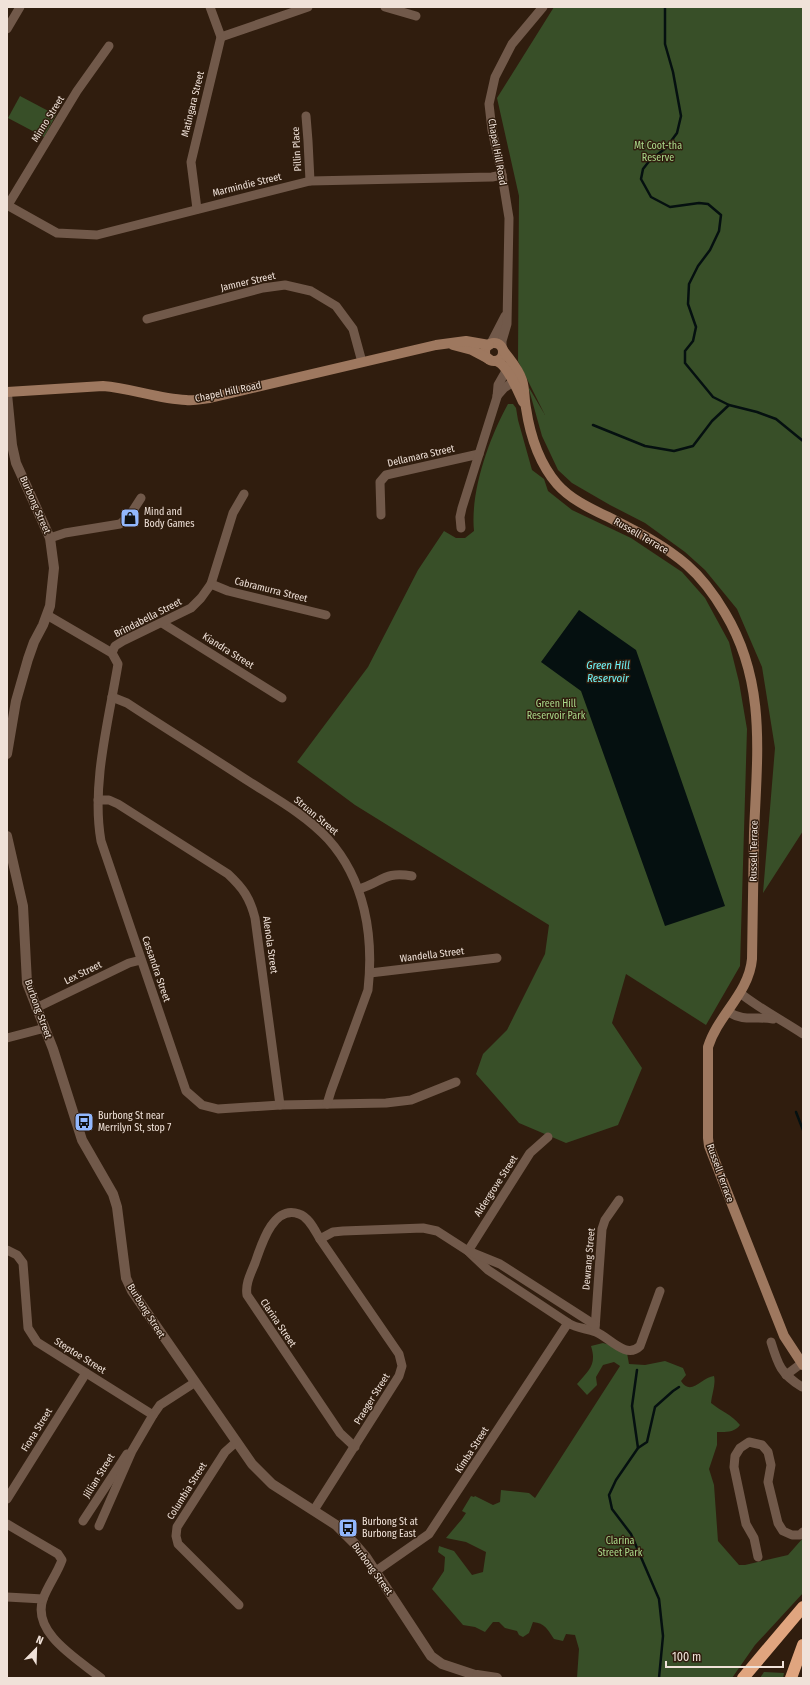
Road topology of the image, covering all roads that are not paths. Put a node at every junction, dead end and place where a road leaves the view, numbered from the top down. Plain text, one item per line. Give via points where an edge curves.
1 (20, 7) edge
2 (210, 7) edge
3 (308, 7) edge
4 (385, 7) edge
5 (543, 7) edge
6 (416, 16) dead end
7 (7, 29) edge
8 (221, 37) junction
9 (109, 46) dead end
10 (306, 116) dead end
11 (502, 175) junction
12 (310, 181) junction
13 (7, 205) edge
14 (196, 209) junction
15 (506, 313) junction
16 (147, 319) dead end
17 (447, 344) junction
18 (489, 345) junction
19 (503, 349) junction
20 (492, 360) junction
21 (362, 362) junction
22 (513, 362) junction
23 (506, 370) junction
24 (513, 382) junction
25 (7, 393) edge
26 (497, 397) junction
27 (526, 407) junction
28 (479, 454) junction
29 (244, 494) dead end
30 (141, 498) dead end
31 (381, 516) dead end
32 (461, 528) dead end
33 (50, 538) junction
34 (211, 584) junction
35 (47, 615) junction
36 (326, 615) dead end
37 (162, 623) junction
38 (112, 653) junction
39 (112, 697) junction
40 (282, 698) dead end
41 (7, 754) edge
42 (98, 800) junction
43 (7, 836) edge
44 (412, 876) dead end
45 (359, 889) junction
46 (497, 958) dead end
47 (141, 960) junction
48 (370, 973) junction
49 (740, 993) junction
50 (36, 1008) junction
51 (728, 1012) junction
52 (789, 1025) junction
53 (45, 1028) junction
54 (803, 1034) edge
55 (7, 1038) edge
56 (456, 1082) dead end
57 (327, 1104) junction
58 (280, 1106) junction
59 (548, 1137) dead end
60 (619, 1200) dead end
61 (320, 1239) junction
62 (7, 1250) edge
63 (468, 1251) junction
64 (660, 1291) dead end
65 (568, 1323) junction
66 (595, 1328) junction
67 (771, 1342) dead end
68 (802, 1364) edge
69 (86, 1373) junction
70 (786, 1375) junction
71 (194, 1383) junction
72 (802, 1387) edge
73 (153, 1415) junction
74 (236, 1443) junction
75 (136, 1444) junction
76 (355, 1447) junction
77 (7, 1499) edge
78 (314, 1510) junction
79 (84, 1521) dead end
80 (7, 1524) edge
81 (99, 1526) dead end
82 (803, 1532) edge
83 (758, 1557) dead end
84 (376, 1571) junction
85 (7, 1597) edge
86 (43, 1599) junction
87 (239, 1605) dead end
88 (803, 1606) edge
89 (803, 1645) edge
90 (479, 1676) edge
91 (101, 1678) edge
92 (497, 1678) edge
93 (743, 1678) edge
94 (791, 1678) edge

1 - 7 street
2 - 8 street
3 - 8 street
4 - 6 street
5 - 11 street, Chapel Hill Road via 512,44 495,77 489,104
8 - 14 street, Matingara Street via 191,162
9 - 13 street, Minno Street
10 - 12 street, Pillin Place
11 - 12 street, Marmindie Street
11 - 15 street, Chapel Hill Road via 509,218
12 - 14 street, Marmindie Street
13 - 14 street, Marmindie Street via 57,233 97,235
15 - 18 street, Chapel Hill Road
15 - 19 street, Chapel Hill Road
16 - 21 street, Jamner Street via 263,288 284,285 311,291 336,306 353,329
17 - 18 main road, Chapel Hill Road via 466,341
17 - 20 main road, Chapel Hill Road via 472,350
17 - 21 main road, Chapel Hill Road
18 - 19 main road via 497,344
18 - 20 main road via 485,353
19 - 20 main road via 502,358
19 - 22 main road, Russell Terrace
20 - 23 main road, Russell Terrace via 500,363
21 - 25 main road, Chapel Hill Road via 210,398 188,400 103,386
22 - 24 main road via 516,376
22 - 27 main road, Russell Terrace via 523,384
23 - 24 main road, Russell Terrace
23 - 26 street via 498,385
24 - 26 street
24 - 27 main road, Russell Terrace
25 - 33 street, Burbong Street via 16,463
26 - 28 street
27 - 49 main road, Russell Terrace via 539,456 557,484 579,502 652,539 688,566 719,602 742,646 753,685 758,745 752,959 749,977
28 - 31 street, Dellamara Street via 386,475 380,482
28 - 32 street via 461,515
29 - 34 street, Brindabella Street via 233,513
30 - 33 street via 130,515 120,524
33 - 35 street, Burbong Street via 53,547 54,577
34 - 36 street, Cabramurra Street via 228,592
34 - 37 street, Brindabella Street via 191,608
35 - 38 street
35 - 41 street, Burbong Street via 28,659 15,708
37 - 38 street, Brindabella Street via 123,641 115,646
37 - 40 street, Kiandra Street
38 - 39 street, Cassandra Street via 118,664
39 - 42 street, Cassandra Street
39 - 45 street, Struan Street via 127,703 294,810 327,838 339,853
42 - 47 street, Cassandra Street via 101,841
42 - 58 street, Alenola Street via 118,804 228,874 241,886 251,903 255,918
43 - 50 street, Burbong Street via 23,906 27,983
44 - 45 street via 388,876
45 - 48 street, Struan Street via 368,926
46 - 48 street, Wandella Street
47 - 50 street, Lex Street via 129,963
47 - 58 street, Cassandra Street via 186,1091 202,1105 218,1109
48 - 57 street, Struan Street via 362,1010
49 - 51 main road, Russell Terrace
49 - 52 street via 766,1013
50 - 53 street, Burbong Street
51 - 52 street via 741,1018 768,1018
51 - 68 main road, Russell Terrace via 708,1047 709,1146 784,1336
52 - 54 street
53 - 55 street
53 - 71 street, Burbong Street via 82,1140 113,1194 126,1278 132,1291
56 - 57 street, Cassandra Street via 411,1100
57 - 58 street, Cassandra Street
59 - 63 street, Aldergrove Street via 530,1153
60 - 66 street, Dewrang Street via 602,1229
61 - 63 street via 339,1231 423,1228 437,1232
61 - 76 street, Praeger Street via 402,1361 399,1376
61 - 76 street, Clarina Street via 301,1214 290,1213 279,1218 265,1235 246,1293 340,1433
62 - 69 street, Steptoe Street via 18,1255 23,1263 28,1328 37,1342
63 - 65 street via 488,1270
63 - 66 street via 500,1264
64 - 66 street via 641,1344 635,1350 621,1348
65 - 66 street via 579,1329
65 - 84 street, Kimba Street via 429,1534
67 - 70 street via 778,1365
68 - 70 street, Russell Terrace
69 - 73 street, Steptoe Street
69 - 77 street, Fiona Street
70 - 72 street
71 - 73 street via 162,1404
71 - 74 street, Burbong Street
73 - 75 street, Jillian Street
74 - 78 street, Burbong Street via 267,1480
74 - 87 street, Columbia Street via 225,1452 177,1527 176,1536 178,1544
75 - 79 street, Jillian Street via 118,1465
75 - 81 street, Jillian Street
76 - 78 street, Praeger Street
78 - 84 street, Burbong Street via 349,1538
80 - 86 street via 58,1554 62,1560
82 - 83 street via 800,1535 783,1532 778,1523 768,1482 771,1465 768,1452 762,1445 749,1442 740,1448 735,1456 734,1467 746,1524 754,1538
84 - 90 street, Burbong Street via 431,1656 442,1664
85 - 86 street
86 - 91 street via 42,1621 48,1633
88 - 93 highway
89 - 94 highway
90 - 92 street, Burbong Street

